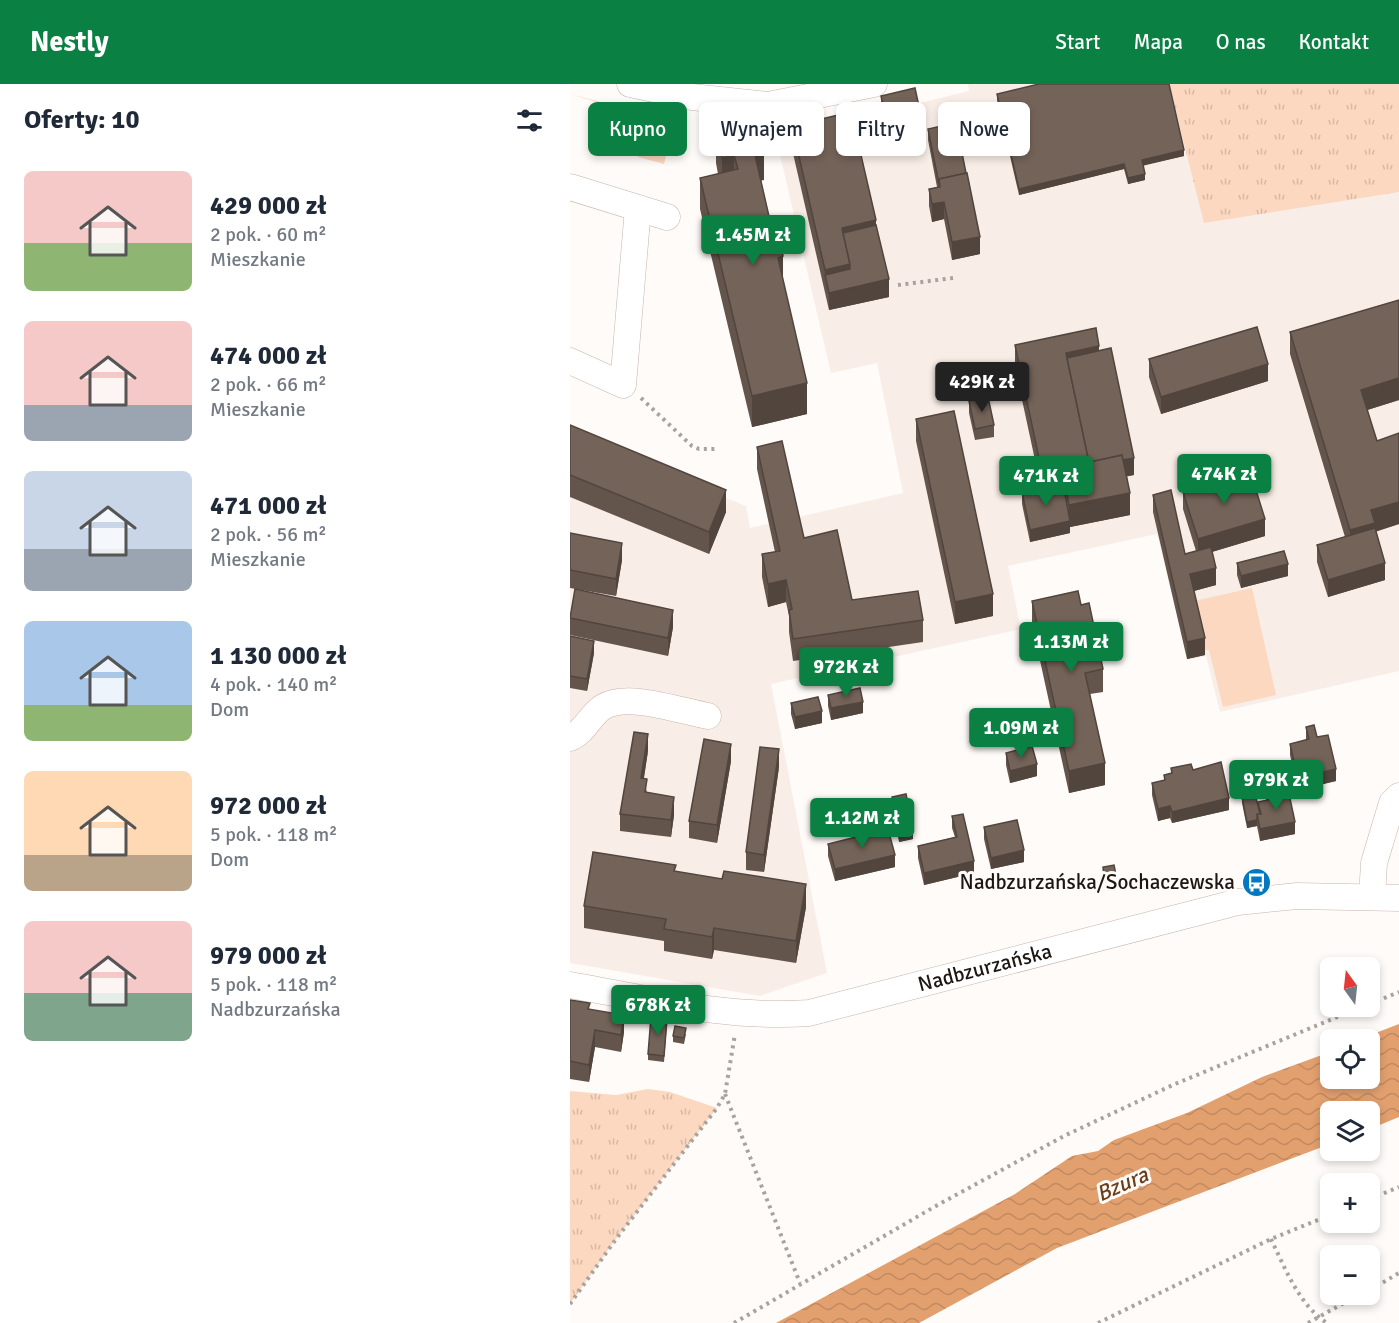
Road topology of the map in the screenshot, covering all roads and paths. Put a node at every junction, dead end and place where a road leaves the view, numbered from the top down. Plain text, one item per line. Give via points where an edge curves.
1 (630, 84) edge
2 (874, 84) edge
3 (570, 188) edge
4 (638, 208) junction
5 (667, 217) dead end
6 (953, 278) dead end
7 (898, 285) dead end
8 (570, 361) edge
9 (623, 385) junction
10 (718, 449) dead end
11 (708, 716) dead end
12 (570, 738) edge
13 (1399, 796) edge
14 (1372, 897) junction
15 (1399, 898) edge
16 (570, 985) edge
17 (1399, 992) edge
18 (1380, 1000) edge
19 (740, 1013) junction
20 (1337, 1017) edge
21 (725, 1094) junction
22 (1399, 1187) edge
23 (1380, 1195) edge
24 (1320, 1219) edge
25 (1271, 1239) junction
26 (1399, 1273) edge
27 (800, 1283) junction
28 (1380, 1284) edge
29 (570, 1304) edge
30 (1340, 1305) edge
31 (1318, 1317) junction
32 (734, 1323) edge
33 (1098, 1323) edge
34 (1308, 1323) edge
35 (1327, 1323) edge

1 - 2 street via 692,97 768,105
3 - 4 street
4 - 5 street
4 - 9 street
6 - 7 path
8 - 9 street
9 - 10 path via 649,403 692,446
11 - 12 street via 629,700 614,701 601,708
13 - 14 street via 1392,803 1374,863
14 - 15 street, Nadbzurzańska
14 - 19 street, Nadbzurzańska via 1248,900 809,1013
16 - 19 street, Nadbzurzańska
17 - 18 path
19 - 21 path
20 - 27 path via 1174,1084 1064,1136
21 - 27 path
21 - 29 path
22 - 23 path
24 - 25 path
25 - 31 path via 1297,1290
25 - 33 path
26 - 28 path
27 - 32 path
30 - 31 path
31 - 34 path
31 - 35 path

